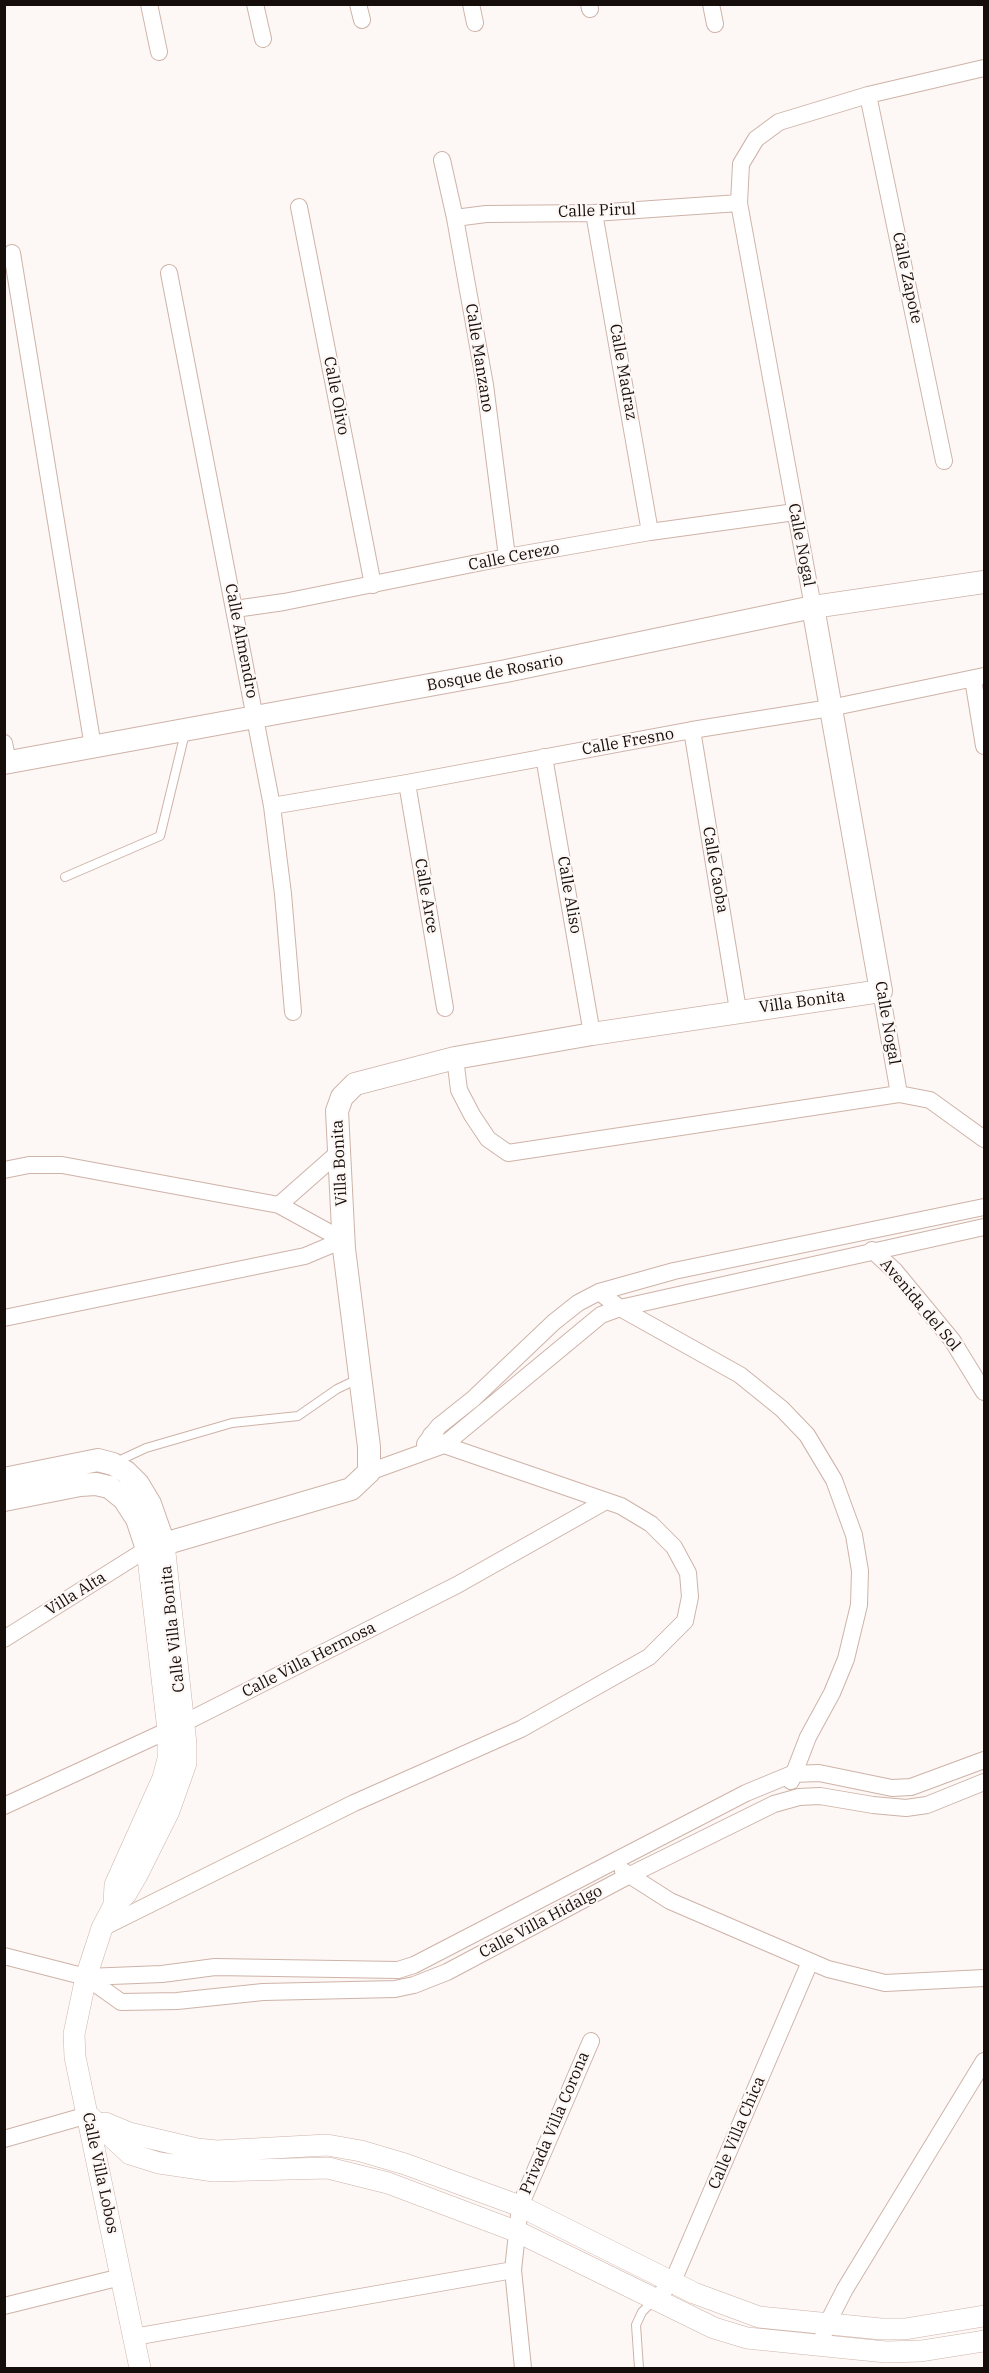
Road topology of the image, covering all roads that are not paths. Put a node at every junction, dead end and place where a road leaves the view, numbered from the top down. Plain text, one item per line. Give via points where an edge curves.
1 (149, 4) edge
2 (255, 4) edge
3 (471, 4) edge
4 (711, 4) edge
5 (475, 23) dead end
6 (715, 24) dead end
7 (263, 39) dead end
8 (159, 52) dead end
9 (984, 68) edge
10 (868, 94) junction
11 (442, 160) dead end
12 (739, 203) junction
13 (299, 207) dead end
14 (594, 213) junction
15 (455, 218) junction
16 (12, 253) dead end
17 (169, 273) dead end
18 (944, 461) dead end
19 (795, 512) junction
20 (650, 532) junction
21 (507, 557) junction
22 (984, 582) edge
23 (374, 585) junction
24 (813, 608) junction
25 (235, 609) junction
26 (979, 677) edge
27 (831, 708) junction
28 (256, 717) junction
29 (186, 730) junction
30 (692, 730) junction
31 (984, 746) edge
32 (93, 747) junction
33 (6, 756) edge
34 (544, 756) junction
35 (408, 783) junction
36 (272, 806) junction
37 (65, 877) dead end
38 (881, 991) junction
39 (445, 1008) dead end
40 (738, 1011) junction
41 (293, 1012) dead end
42 (592, 1034) junction
43 (455, 1058) junction
44 (899, 1094) junction
45 (984, 1139) edge
46 (339, 1152) junction
47 (4, 1170) edge
48 (279, 1205) junction
49 (984, 1207) edge
50 (984, 1227) edge
51 (343, 1240) junction
52 (872, 1250) junction
53 (599, 1292) junction
54 (620, 1308) junction
55 (4, 1318) edge
56 (361, 1378) junction
57 (984, 1392) edge
58 (437, 1440) junction
59 (112, 1464) junction
60 (369, 1472) junction
61 (4, 1479) edge
62 (109, 1487) junction
63 (4, 1500) edge
64 (606, 1501) junction
65 (156, 1547) junction
66 (4, 1639) edge
67 (176, 1727) junction
68 (984, 1760) edge
69 (792, 1774) junction
70 (984, 1782) edge
71 (789, 1800) junction
72 (4, 1806) edge
73 (614, 1862) junction
74 (628, 1876) junction
75 (102, 1928) junction
76 (4, 1956) edge
77 (810, 1962) junction
78 (86, 1977) junction
79 (984, 1978) edge
80 (591, 2041) dead end
81 (984, 2061) edge
82 (88, 2115) junction
83 (4, 2139) edge
84 (520, 2206) junction
85 (518, 2232) junction
86 (513, 2270) junction
87 (122, 2277) junction
88 (673, 2280) junction
89 (656, 2299) junction
90 (4, 2306) edge
91 (984, 2316) edge
92 (827, 2324) junction
93 (134, 2337) junction
94 (984, 2341) edge
95 (820, 2346) junction
96 (140, 2368) edge
97 (523, 2368) edge
98 (639, 2368) edge

1 - 8 street
2 - 7 street
3 - 5 street
4 - 6 street
9 - 10 street, Calle Nogal
10 - 12 street, Calle Nogal via 779,122 756,139 741,164
10 - 18 street, Calle Zapote
11 - 15 street, Calle Manzano
12 - 14 street, Calle Pirul
12 - 19 street, Calle Nogal
13 - 23 street, Calle Olivo
14 - 15 street, Calle Pirul
14 - 20 street, Calle Madraz
15 - 21 street, Calle Manzano via 485,386
16 - 32 street
17 - 25 street, Calle Almendro
19 - 20 street, Calle Cerezo
19 - 24 street, Calle Nogal
20 - 21 street, Calle Cerezo
21 - 23 street, Calle Cerezo
22 - 24 main road, Bosque de Rosario
23 - 25 street, Calle Cerezo
24 - 27 main road, Calle Nogal
24 - 28 main road, Bosque de Rosario
25 - 28 street, Calle Almendro
26 - 27 street, Calle Fresno
26 - 31 street
27 - 30 street, Calle Fresno
27 - 38 main road, Calle Nogal
28 - 29 main road, Bosque de Rosario
28 - 36 street, Calle Almendro
29 - 32 main road, Bosque de Rosario
29 - 37 lane via 160,836
30 - 34 street, Calle Fresno
30 - 40 street, Calle Caoba
32 - 33 main road, Bosque de Rosario
34 - 35 street, Calle Fresno
34 - 42 street, Calle Aliso
35 - 36 street, Calle Fresno
35 - 39 street, Calle Arce
36 - 41 street, Calle Almendro
38 - 40 main road, Villa Bonita
38 - 44 street, Calle Nogal
40 - 42 main road, Villa Bonita
42 - 43 main road, Villa Bonita
43 - 44 street via 459,1090 472,1115 488,1139 508,1153
43 - 46 main road, Villa Bonita via 355,1084 342,1097 337,1111
44 - 45 street via 930,1100
46 - 48 street
46 - 51 main road, Villa Bonita
47 - 48 street via 62,1165
48 - 51 street
49 - 53 street via 674,1270
50 - 52 street
51 - 55 street via 305,1256
51 - 56 main road, Villa Bonita
52 - 54 street
52 - 57 street, Avenida del Sol via 896,1271 952,1340
53 - 54 street
53 - 58 street via 554,1322
54 - 58 street via 597,1317
54 - 69 street via 740,1375 807,1435 834,1480 854,1535 860,1571 859,1605 842,1668
56 - 59 lane via 298,1416 232,1423 146,1448
56 - 60 main road, Villa Bonita
58 - 60 street via 418,1455
58 - 64 street
59 - 61 main road via 98,1460
59 - 62 lane
59 - 65 main road, Calle Villa Bonita via 138,1484 150,1504
60 - 65 main road via 351,1489
62 - 63 main road via 80,1485
62 - 65 main road, Calle Villa Bonita via 124,1499
64 - 67 street, Calle Villa Hermosa via 456,1585
64 - 75 street via 651,1524 674,1547 688,1573 690,1597 684,1621 649,1657 522,1729 354,1803
65 - 66 street, Villa Alta
65 - 67 street, Calle Villa Bonita
67 - 72 street, Calle Villa Hermosa
67 - 75 street, Calle Villa Bonita via 163,1778 115,1885 114,1905
68 - 69 street, Calle Villa Hidalgo via 911,1787 892,1788 819,1773
69 - 71 street
69 - 73 street, Calle Villa Hidalgo via 746,1793
70 - 71 street, Calle Villa Hidalgo via 927,1805 906,1808 820,1796
71 - 74 street, Calle Villa Hidalgo
73 - 74 street
73 - 78 street, Calle Villa Hidalgo via 398,1970 214,1967
74 - 77 street via 670,1901
74 - 78 street, Calle Villa Hidalgo via 447,1972 395,1989 263,1992 120,2002
75 - 78 street, Calle Villa Bonita
76 - 78 street, Calle Villa Hidalgo
77 - 79 street via 885,1983
77 - 88 street, Calle Villa Chica
78 - 82 street, Calle Villa Lobos via 74,2045
80 - 84 street, Privada Villa Corona
81 - 92 street
82 - 83 street
82 - 84 street via 129,2133 197,2149 327,2145 362,2151
82 - 85 street via 130,2154 159,2163 214,2171 328,2168 350,2172
82 - 87 street, Calle Villa Lobos
84 - 85 street, Privada Villa Corona
84 - 88 street
85 - 86 street, Privada Villa Corona
85 - 89 street
86 - 93 street
86 - 97 street, Privada Villa Corona
87 - 90 street
87 - 93 street, Calle Villa Lobos
88 - 89 street, Calle Villa Chica
88 - 92 street via 759,2317
89 - 95 street via 714,2328 747,2338
89 - 98 lane via 642,2312 636,2325
91 - 92 street via 905,2329
92 - 95 street
93 - 96 street, Calle Villa Lobos
94 - 95 street via 921,2351

